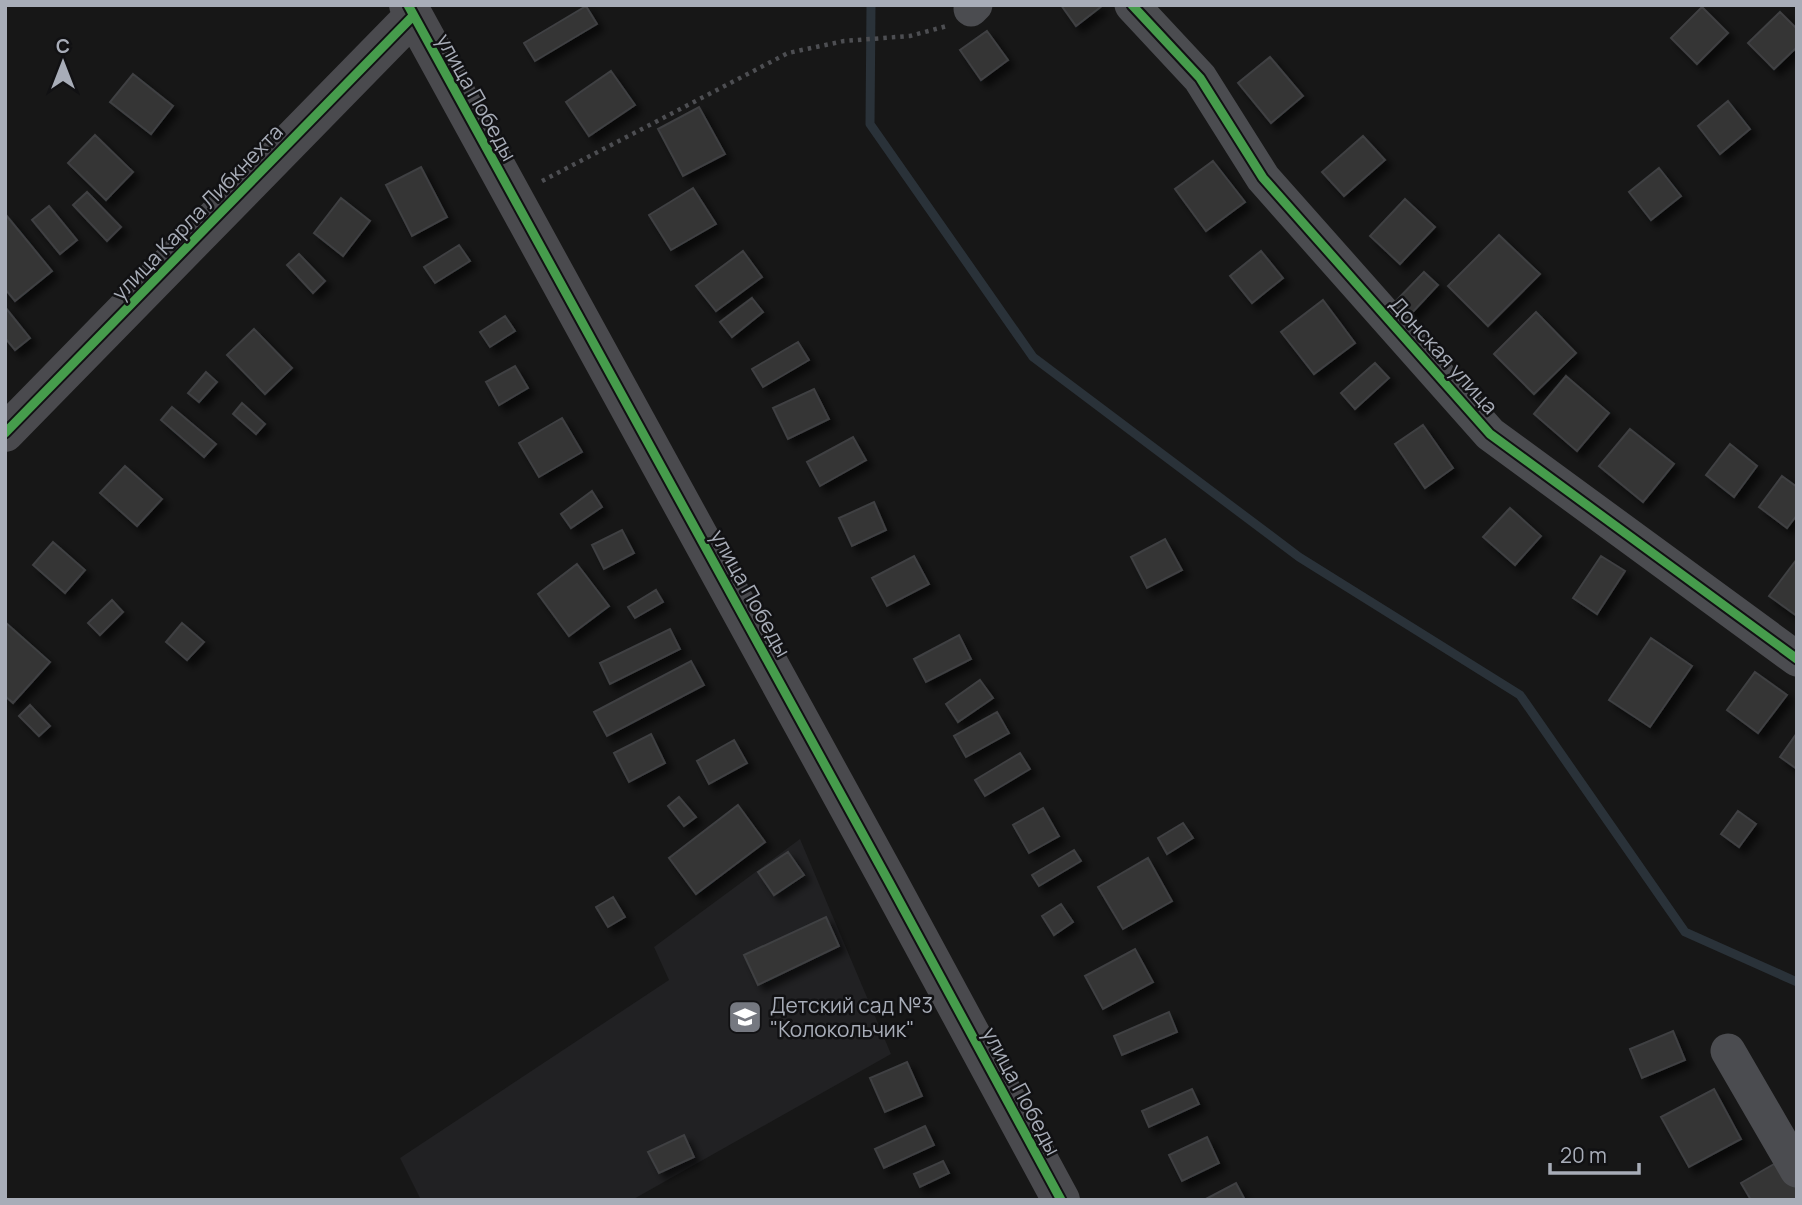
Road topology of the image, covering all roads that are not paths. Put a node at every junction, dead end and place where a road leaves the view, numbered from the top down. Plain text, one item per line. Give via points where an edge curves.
1 (1132, 5) edge
2 (410, 10) edge
3 (5, 433) edge
4 (1797, 659) edge
5 (1728, 1051) dead end
6 (1797, 1170) edge
7 (1060, 1200) edge

1 - 4 street, Донская улица via 1200,78 1264,178 1490,434
2 - 3 street, улица Карла Либкнехта
2 - 7 street, улица Победы
5 - 6 street

